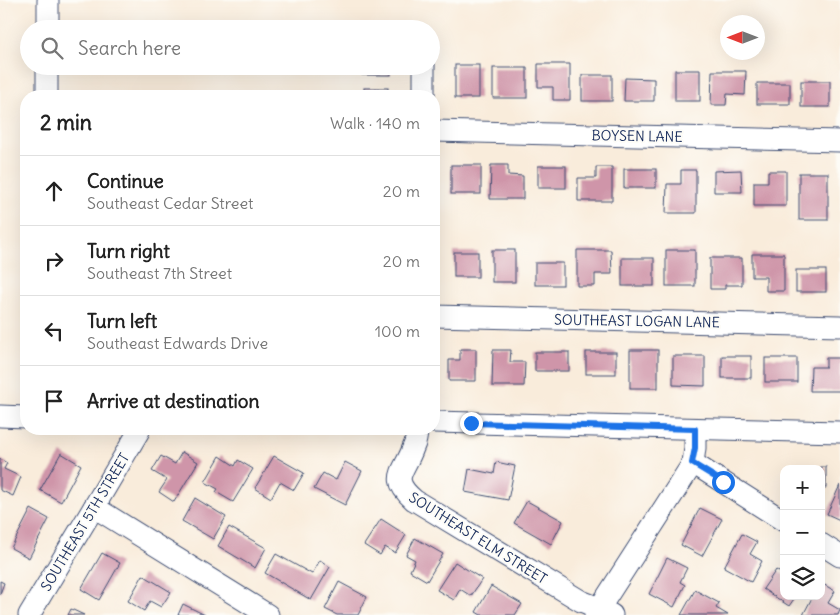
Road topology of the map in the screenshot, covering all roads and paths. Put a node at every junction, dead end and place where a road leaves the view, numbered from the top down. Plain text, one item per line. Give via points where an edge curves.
1 (48, 0) edge
2 (48, 20) edge
3 (47, 75) edge
4 (424, 75) edge
5 (47, 90) edge
6 (424, 90) edge
7 (440, 131) edge
8 (840, 141) edge
9 (440, 316) edge
10 (840, 326) edge
11 (0, 416) edge
12 (20, 416) edge
13 (440, 422) edge
14 (695, 429) junction
15 (840, 432) edge
16 (137, 435) edge
17 (416, 435) edge
18 (692, 463) junction
19 (94, 507) junction
20 (780, 518) edge
21 (825, 547) edge
22 (840, 556) edge
23 (602, 613) edge
24 (29, 615) edge
25 (268, 615) edge

1 - 2 street
3 - 5 street
4 - 6 street
7 - 8 street, BOYSEN LANE
9 - 10 street, SOUTHEAST LOGAN LANE
11 - 12 street
13 - 14 street
14 - 15 street
14 - 18 street
16 - 19 street, SOUTHEAST 5TH STREET
17 - 23 street, SOUTHEAST ELM STREET via 401,474 404,491
18 - 20 street
18 - 23 street
19 - 24 street, SOUTHEAST 5TH STREET
19 - 25 street
21 - 22 street

